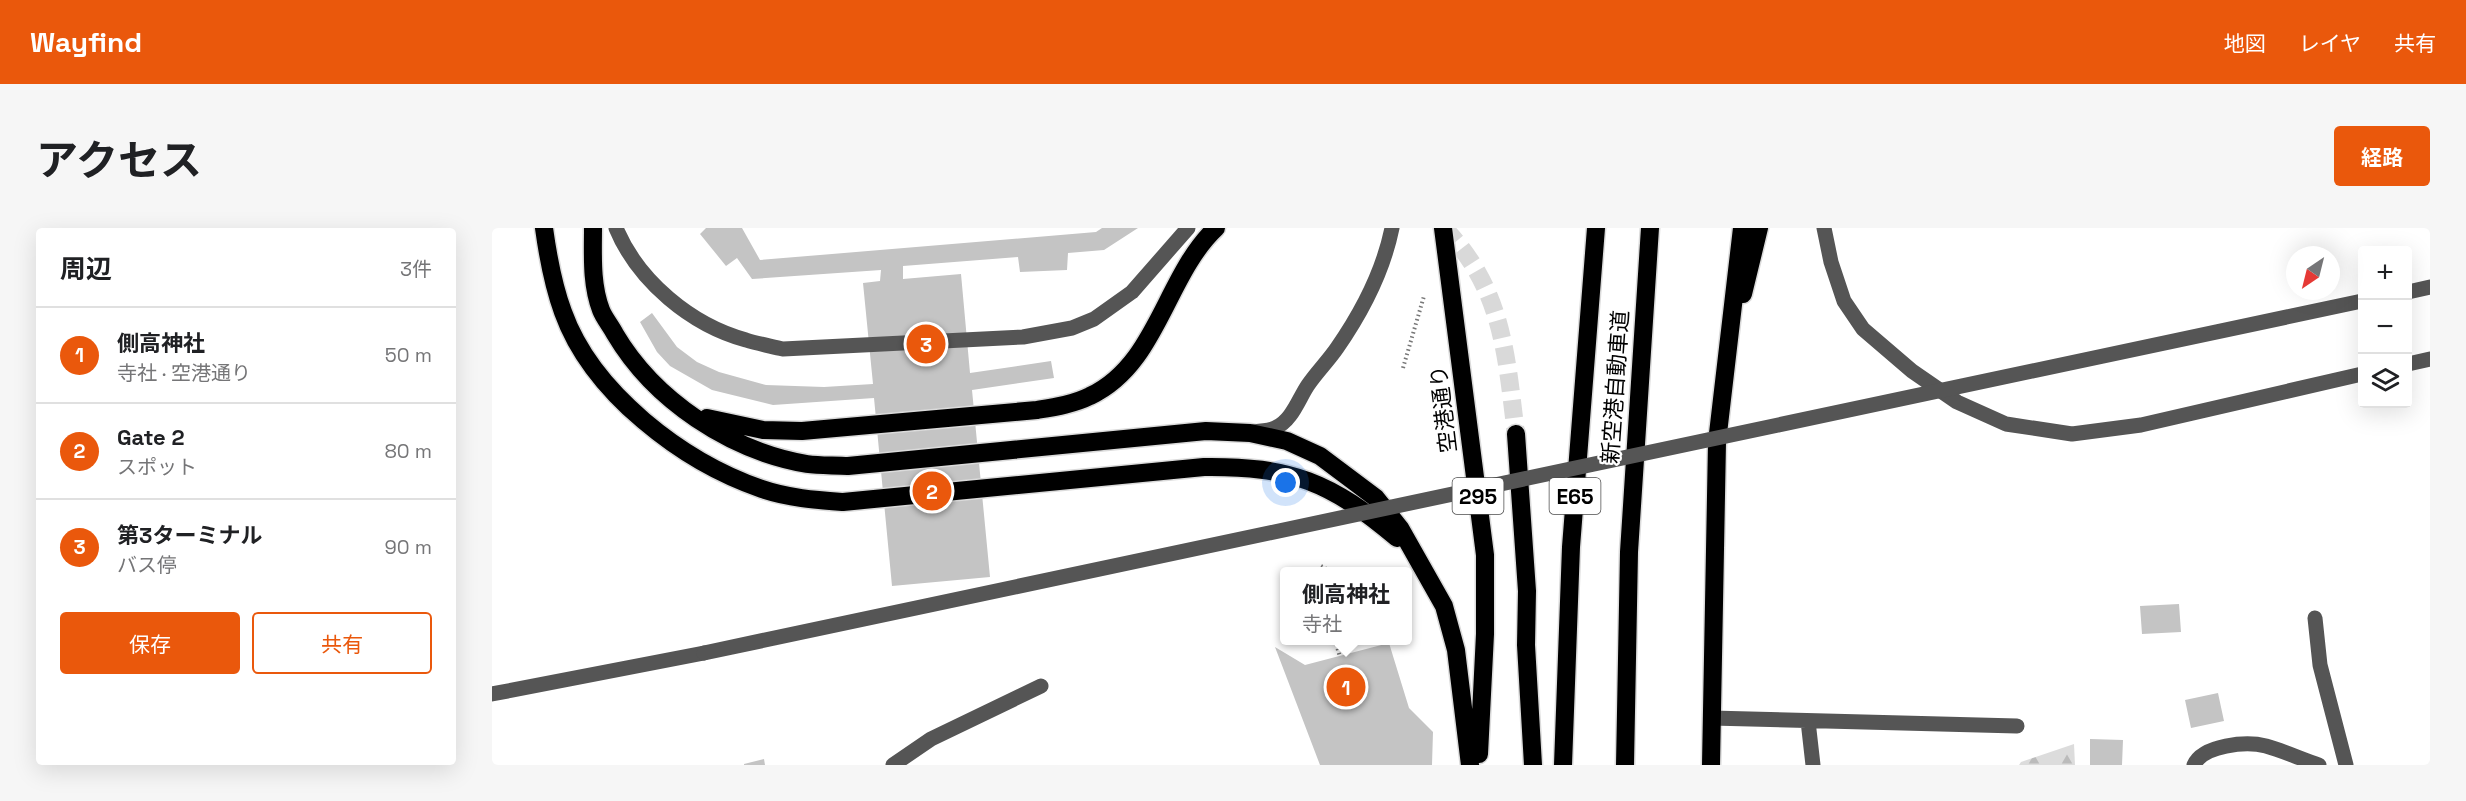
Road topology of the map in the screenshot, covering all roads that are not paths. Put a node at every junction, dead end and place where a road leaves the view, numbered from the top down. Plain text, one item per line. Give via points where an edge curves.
1 (544, 228) edge
2 (582, 228) edge
3 (593, 228) edge
4 (616, 228) edge
5 (1188, 228) edge
6 (1216, 228) edge
7 (1392, 228) edge
8 (1443, 228) edge
9 (1596, 228) edge
10 (1650, 228) edge
11 (1742, 228) edge
12 (1759, 228) edge
13 (1824, 228) edge
14 (593, 270) junction
15 (2430, 287) edge
16 (2412, 291) edge
17 (2358, 302) edge
18 (1727, 357) junction
19 (2430, 359) edge
20 (2412, 363) edge
21 (2358, 375) edge
22 (684, 410) junction
23 (1250, 433) junction
24 (1516, 434) tunnel mouth
25 (1426, 572) junction
26 (2315, 618) dead end
27 (1041, 686) dead end
28 (492, 694) edge
29 (1711, 718) junction
30 (1808, 721) junction
31 (2016, 726) dead end
32 (893, 765) edge
33 (1470, 765) edge
34 (1478, 765) edge
35 (1533, 765) edge
36 (1563, 765) edge
37 (1625, 765) edge
38 (1711, 765) edge
39 (1813, 765) edge
40 (2194, 765) edge
41 (2319, 765) edge
42 (2346, 765) edge

1 - 25 highway via 549,268 563,314 604,381 628,407 689,453 763,489 804,499 843,502 1243,466 1312,481 1346,498 1400,540
2 - 14 highway
3 - 14 highway
4 - 5 street via 647,278 677,304 710,325 783,349 1023,337 1072,328 1094,319 1132,292
6 - 22 highway via 1180,274 1148,339 1131,363 1090,396 1037,410 802,431 763,430
7 - 23 street via 1387,253 1358,317 1291,414 1277,428
8 - 34 highway, 空港通り / 295 via 1485,555
9 - 36 highway, E65 via 1571,547
10 - 37 highway, 新空港自動車道 / E65 via 1629,552
11 - 18 highway
12 - 18 highway
13 - 21 street via 1844,301 1863,329 1912,371 1957,402 2006,424 2072,434 2141,425
14 - 22 highway via 601,310 624,349 651,381
15 - 16 street
17 - 28 street, bridge via 704,653
18 - 29 highway via 1717,442
19 - 20 street
22 - 23 highway via 759,451 807,464 848,466 1206,431
23 - 25 highway via 1287,441 1348,475 1376,498 1400,528
24 - 35 highway
25 - 33 highway via 1444,606 1456,650
26 - 42 street via 2320,665
27 - 32 street via 931,739
29 - 30 street
29 - 38 highway
30 - 31 street
30 - 39 street
40 - 41 street via 2208,750 2264,745

